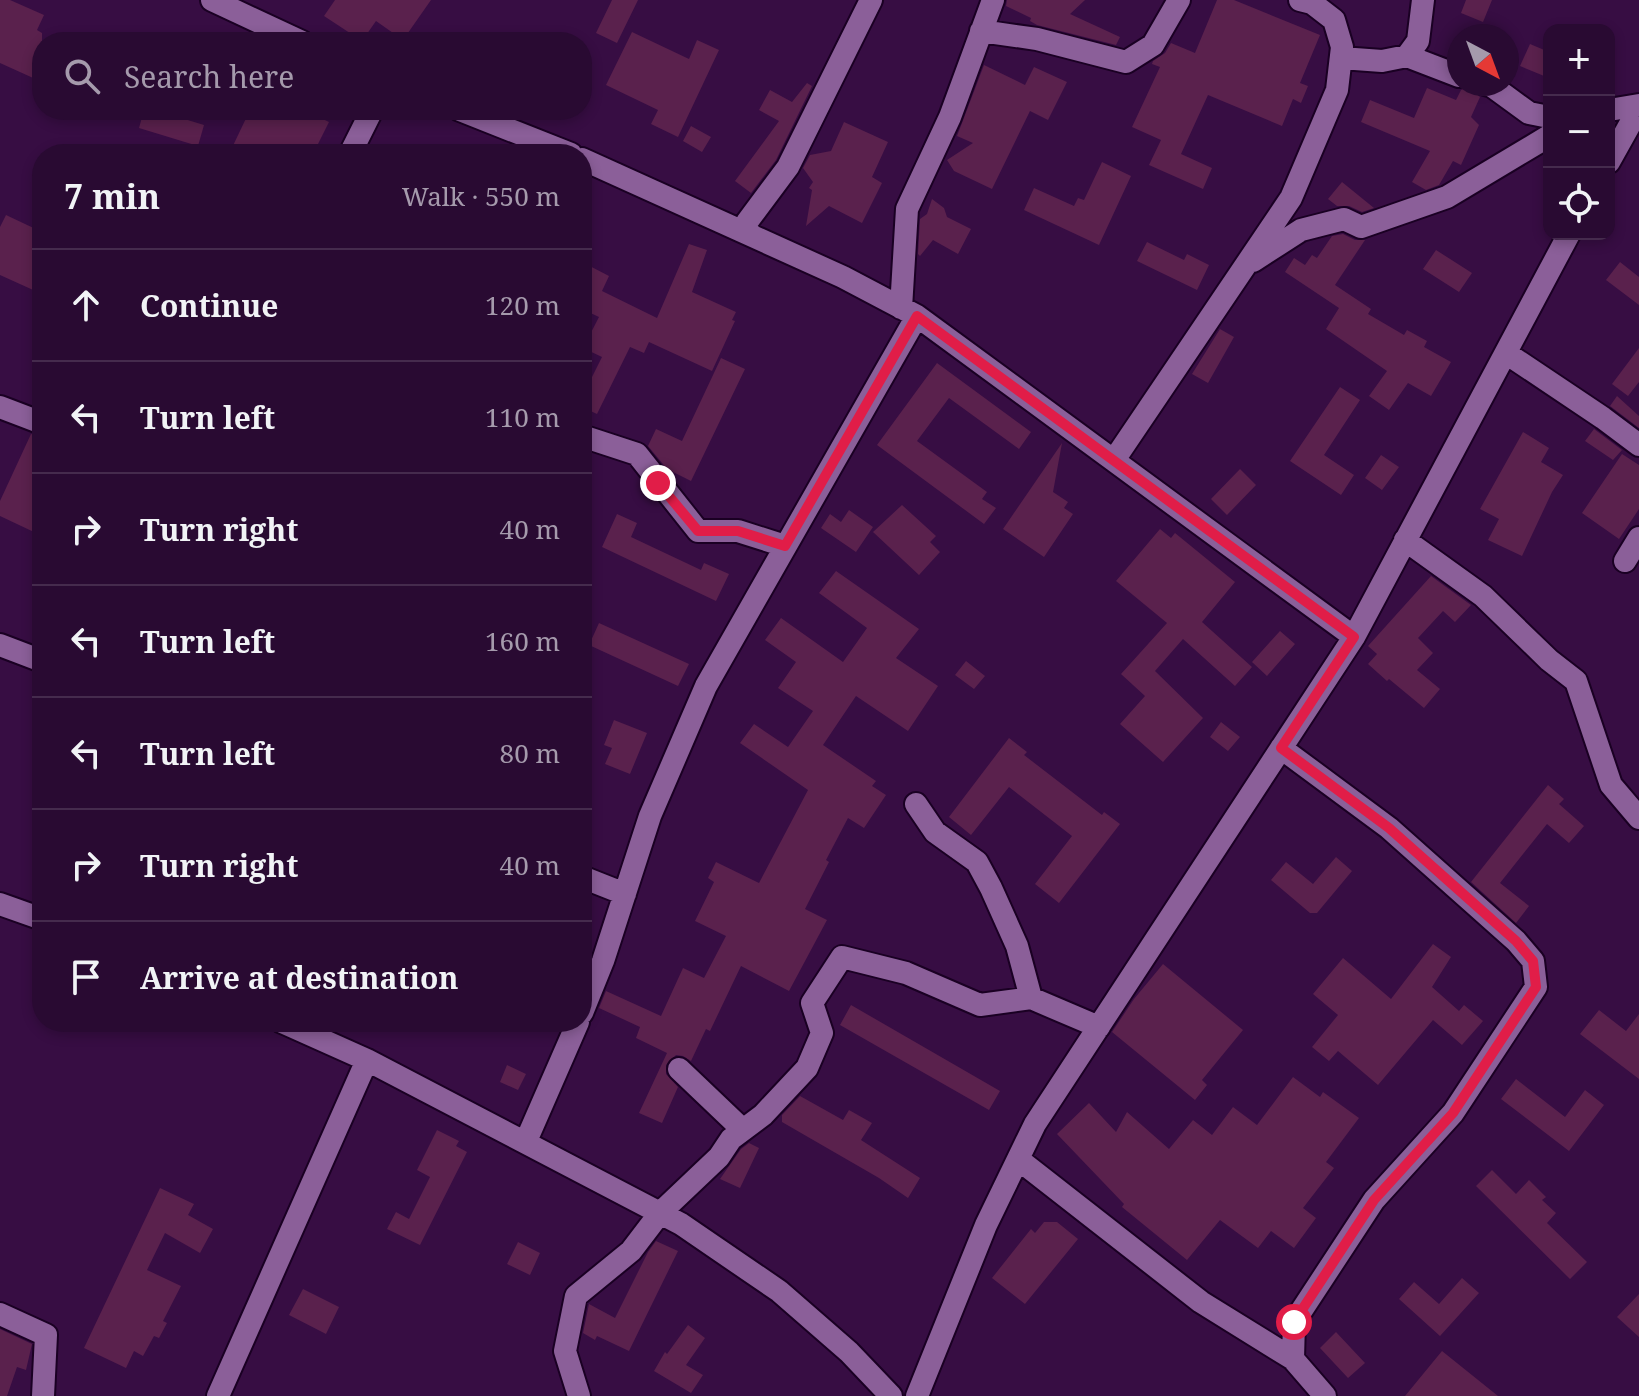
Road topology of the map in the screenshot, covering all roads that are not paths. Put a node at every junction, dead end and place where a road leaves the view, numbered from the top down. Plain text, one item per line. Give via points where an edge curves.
1 (212, 0) edge
2 (871, 0) edge
3 (993, 0) edge
4 (1179, 0) edge
5 (1423, 0) edge
6 (1309, 1) edge
7 (981, 31) junction
8 (281, 32) edge
9 (1407, 56) junction
10 (1341, 58) junction
11 (1447, 71) edge
12 (1506, 96) edge
13 (1639, 107) edge
14 (1615, 109) edge
15 (1543, 116) edge
16 (367, 120) edge
17 (485, 120) edge
18 (1543, 140) edge
19 (355, 144) edge
20 (546, 144) edge
21 (1615, 151) edge
22 (592, 163) edge
23 (748, 232) junction
24 (1566, 240) edge
25 (1246, 266) junction
26 (909, 312) junction
27 (1506, 353) junction
28 (0, 407) edge
29 (32, 419) edge
30 (592, 439) edge
31 (1639, 445) edge
32 (1114, 460) junction
33 (1639, 538) edge
34 (1405, 540) junction
35 (785, 546) junction
36 (1625, 561) dead end
37 (1354, 637) junction
38 (0, 645) edge
39 (32, 657) edge
40 (1281, 748) junction
41 (916, 804) dead end
42 (1639, 818) edge
43 (592, 881) edge
44 (625, 894) junction
45 (0, 904) edge
46 (32, 915) edge
47 (592, 988) edge
48 (1031, 998) junction
49 (1099, 1027) junction
50 (304, 1032) edge
51 (574, 1032) edge
52 (367, 1060) junction
53 (679, 1069) dead end
54 (743, 1130) junction
55 (526, 1141) junction
56 (1018, 1159) junction
57 (660, 1213) junction
58 (0, 1314) edge
59 (1293, 1359) junction
60 (43, 1396) edge
61 (218, 1396) edge
62 (579, 1396) edge
63 (891, 1396) edge
64 (917, 1396) edge
65 (1325, 1396) edge

1 - 8 street
2 - 23 street via 788,167 747,222
3 - 7 street
4 - 7 street via 1153,45 1126,62
5 - 9 street via 1418,41
6 - 10 street via 1334,20
7 - 26 street via 950,117 907,209
9 - 10 street via 1382,61
9 - 11 street
10 - 25 street via 1337,90 1291,198
12 - 15 street via 1529,113
13 - 14 street
13 - 21 street
16 - 19 street
17 - 20 street
18 - 25 street via 1447,197 1361,227 1344,219 1301,230
22 - 23 street
23 - 26 street
24 - 27 street
25 - 32 street
26 - 32 street
26 - 35 street
27 - 31 street
27 - 34 street
28 - 29 street
30 - 35 street via 637,454 698,531 738,531
32 - 37 street
33 - 36 street
34 - 37 street
34 - 42 street via 1483,596 1576,681 1611,785
35 - 44 street via 706,686 650,816
37 - 40 street
38 - 39 street
40 - 49 street
40 - 59 street via 1389,828 1516,941 1533,961 1536,987 1453,1113 1374,1200 1294,1322
41 - 48 street via 935,832 977,862 1017,946
43 - 44 street
44 - 47 street
45 - 46 street
48 - 49 street
48 - 54 street via 980,1005 906,973 842,957 812,1003 822,1033 807,1068
49 - 56 street
50 - 52 street
51 - 55 street
52 - 55 street
52 - 61 street
53 - 54 street
54 - 57 street
55 - 57 street
56 - 59 street via 1201,1302
56 - 64 street
57 - 62 street via 631,1251 576,1296 565,1351
57 - 63 street via 779,1291
58 - 60 street via 46,1335
59 - 65 street

